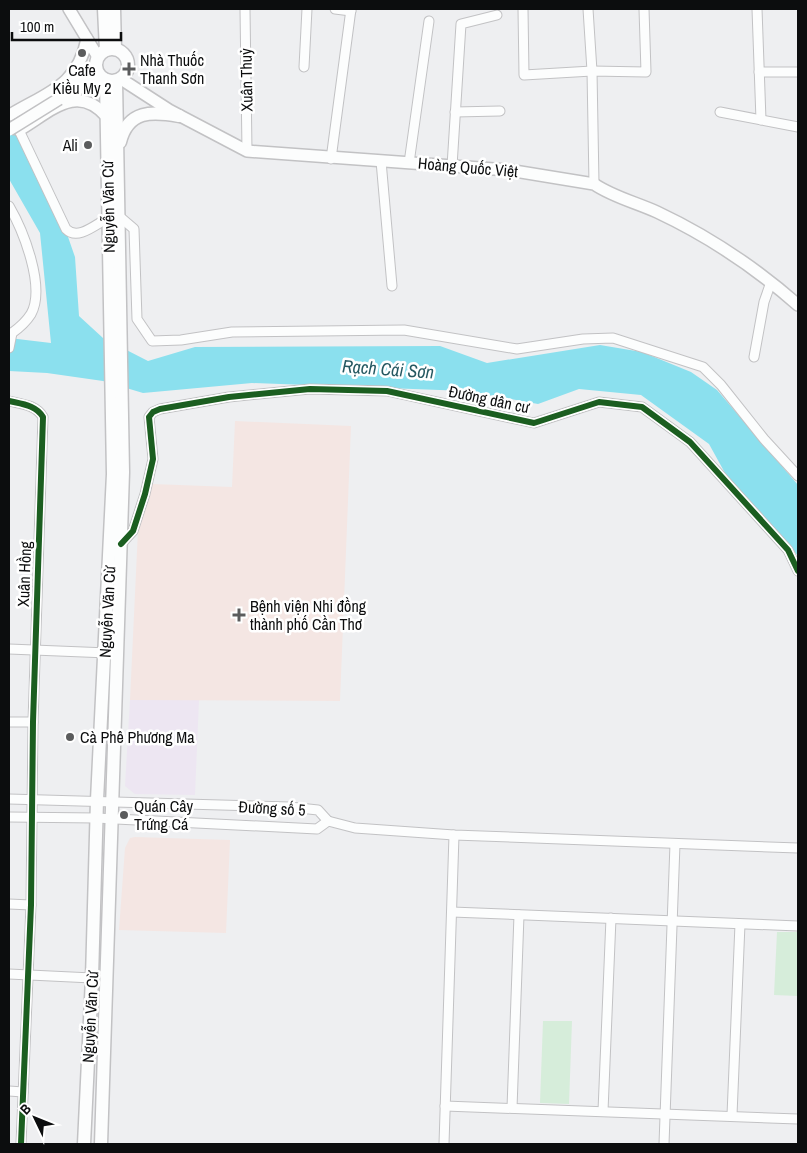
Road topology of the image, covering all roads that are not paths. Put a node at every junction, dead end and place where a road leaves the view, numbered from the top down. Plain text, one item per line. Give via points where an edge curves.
1 (69, 9) edge
2 (104, 9) edge
3 (114, 9) edge
4 (245, 9) edge
5 (307, 9) edge
6 (335, 9) edge
7 (523, 9) edge
8 (588, 9) edge
9 (644, 9) edge
10 (757, 9) edge
11 (351, 10) edge
12 (497, 15) dead end
13 (430, 21) dead end
14 (87, 39) junction
15 (108, 67) junction
16 (304, 67) dead end
17 (592, 71) junction
18 (759, 72) junction
19 (798, 72) edge
20 (59, 96) junction
21 (500, 111) dead end
22 (455, 112) junction
23 (720, 112) dead end
24 (179, 116) junction
25 (9, 117) edge
26 (107, 117) junction
27 (761, 120) junction
28 (798, 127) edge
29 (14, 130) edge
30 (118, 147) junction
31 (247, 151) junction
32 (331, 158) junction
33 (381, 162) junction
34 (409, 162) junction
35 (452, 166) junction
36 (594, 184) junction
37 (9, 206) edge
38 (114, 218) junction
39 (771, 282) junction
40 (392, 286) dead end
41 (798, 302) edge
42 (10, 339) edge
43 (754, 357) dead end
44 (9, 401) edge
45 (118, 473) junction
46 (798, 476) edge
47 (121, 544) junction
48 (798, 572) edge
49 (9, 649) edge
50 (35, 650) junction
51 (111, 654) junction
52 (9, 722) edge
53 (33, 722) junction
54 (9, 799) edge
55 (33, 800) junction
56 (97, 800) junction
57 (113, 802) junction
58 (9, 816) edge
59 (33, 817) junction
60 (96, 818) junction
61 (112, 820) junction
62 (328, 821) junction
63 (454, 835) junction
64 (674, 844) junction
65 (798, 848) edge
66 (9, 904) edge
67 (31, 905) junction
68 (452, 912) junction
69 (519, 915) junction
70 (611, 918) junction
71 (672, 921) junction
72 (740, 924) junction
73 (798, 926) edge
74 (9, 974) edge
75 (28, 975) junction
76 (92, 978) junction
77 (108, 978) junction
78 (9, 1091) edge
79 (23, 1092) junction
80 (445, 1106) junction
81 (512, 1108) junction
82 (603, 1111) junction
83 (665, 1112) junction
84 (732, 1115) junction
85 (798, 1118) edge
86 (21, 1144) edge
87 (84, 1144) edge
88 (101, 1144) edge
89 (444, 1144) edge
90 (664, 1144) edge

1 - 14 street, Hoàng Quốc Việt
2 - 15 main road, Nguyễn Văn Cừ
3 - 15 main road, Nguyễn Văn Cừ
4 - 31 street, Xuân Thuỷ
5 - 16 street
6 - 11 street
7 - 17 street via 524,75
8 - 17 street
9 - 17 street via 646,72
10 - 18 street
11 - 32 street
12 - 22 street via 461,24
13 - 34 street
14 - 15 street, Hoàng Quốc Việt
14 - 25 street via 81,64 73,76
15 - 20 street
15 - 24 street, Hoàng Quốc Việt
15 - 26 main road, Nguyễn Văn Cừ
15 - 30 main road, Nguyễn Văn Cừ
17 - 36 street
18 - 19 street
18 - 27 street
20 - 25 street
20 - 29 street, bridge
21 - 22 street
22 - 35 street
23 - 27 street
24 - 30 main road via 158,112 143,114 130,122
24 - 31 street, Hoàng Quốc Việt
25 - 29 street
26 - 29 street via 95,104 72,100
26 - 38 main road, Nguyễn Văn Cừ
27 - 28 street
29 - 38 street via 70,233 75,235
30 - 38 main road, Nguyễn Văn Cừ
31 - 32 street, Hoàng Quốc Việt
32 - 33 street, Hoàng Quốc Việt
33 - 34 street, Hoàng Quốc Việt
33 - 40 street
34 - 35 street, Hoàng Quốc Việt
35 - 36 street, Hoàng Quốc Việt via 508,170
36 - 39 street, Hoàng Quốc Việt via 702,236
37 - 42 street via 24,237 36,292 32,312
38 - 45 main road, Nguyễn Văn Cừ
38 - 46 street via 134,229 137,319 152,341 232,332 404,330 517,349 613,338 703,367
39 - 41 street, Hoàng Quốc Việt
39 - 43 street
44 - 50 street, Xuân Hồng via 30,405 43,417
45 - 47 main road, Nguyễn Văn Cừ
45 - 51 main road, Nguyễn Văn Cừ
47 - 48 street, Đường dân cư via 133,531 145,494 153,459 149,418 153,412 229,397 310,389 387,392 534,422 600,402 642,407 690,442 788,550
47 - 51 main road, Nguyễn Văn Cừ
49 - 50 street
50 - 51 street
50 - 53 street, Xuân Hồng
51 - 56 main road, Nguyễn Văn Cừ
51 - 57 main road, Nguyễn Văn Cừ
52 - 53 street
53 - 55 street, Xuân Hồng
54 - 55 street, Đường số 5
55 - 56 street, Đường số 5
55 - 59 street, Xuân Hồng
56 - 57 street, Đường số 5
56 - 60 main road, Nguyễn Văn Cừ
57 - 61 main road, Nguyễn Văn Cừ
57 - 62 street, Đường số 5 via 309,809 318,810
58 - 59 street, Đường số 5
59 - 60 street, Đường số 5
59 - 67 street, Xuân Hồng
60 - 61 street, Đường số 5
60 - 76 main road, Nguyễn Văn Cừ
61 - 62 street, Đường số 5 via 317,829
61 - 77 main road, Nguyễn Văn Cừ
62 - 63 street via 355,828
63 - 64 street
63 - 68 street
64 - 65 street
64 - 71 street
66 - 67 street
67 - 75 street, Xuân Hồng
68 - 69 street
68 - 80 street
69 - 70 street
69 - 81 street
70 - 71 street
70 - 82 street
71 - 72 street
71 - 83 street
72 - 73 street
72 - 84 street
74 - 75 street
75 - 76 street
75 - 79 street, Xuân Hồng
76 - 77 main road
76 - 87 main road, Nguyễn Văn Cừ
77 - 88 main road, Nguyễn Văn Cừ
78 - 79 street
79 - 86 street, Xuân Hồng
80 - 81 street
80 - 89 street
81 - 82 street
82 - 83 street
83 - 84 street
83 - 90 street
84 - 85 street

